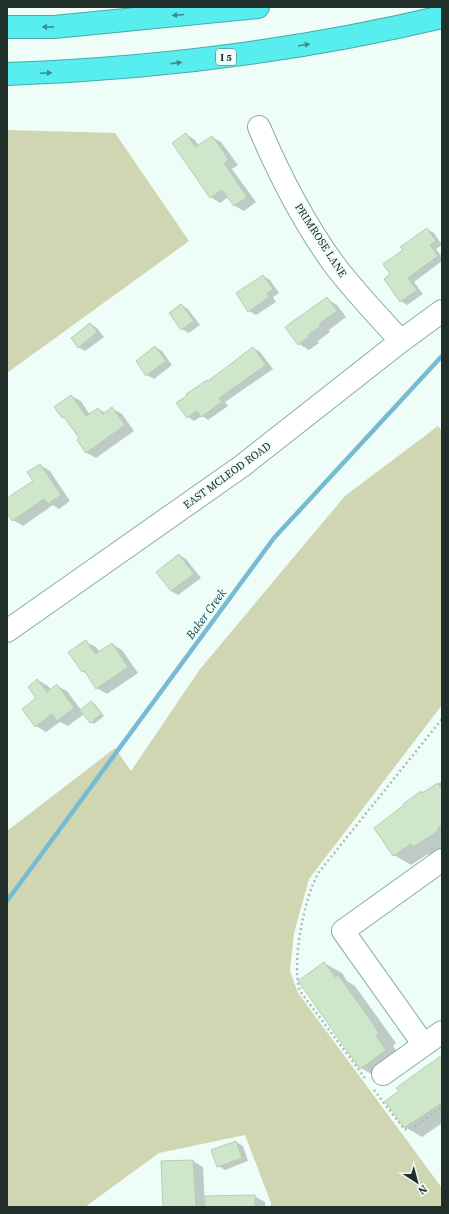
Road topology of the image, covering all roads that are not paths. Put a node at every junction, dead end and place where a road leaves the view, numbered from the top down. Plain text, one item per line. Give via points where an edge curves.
1 (258, 7) edge
2 (442, 17) edge
3 (7, 27) edge
4 (7, 74) edge
5 (259, 127) dead end
6 (442, 311) edge
7 (402, 341) junction
8 (7, 631) edge
9 (442, 860) edge
10 (442, 1032) edge
11 (424, 1045) junction
12 (383, 1074) dead end

1 -> 3 highway via 54,27
4 -> 2 highway, I 5 via 121,68 226,57 331,40
5 - 7 street, PRIMROSE LANE via 295,200 333,263
6 - 7 street, EAST MCLEOD ROAD
7 - 8 street, EAST MCLEOD ROAD via 242,466
9 - 11 street via 343,931
10 - 11 street
11 - 12 street

